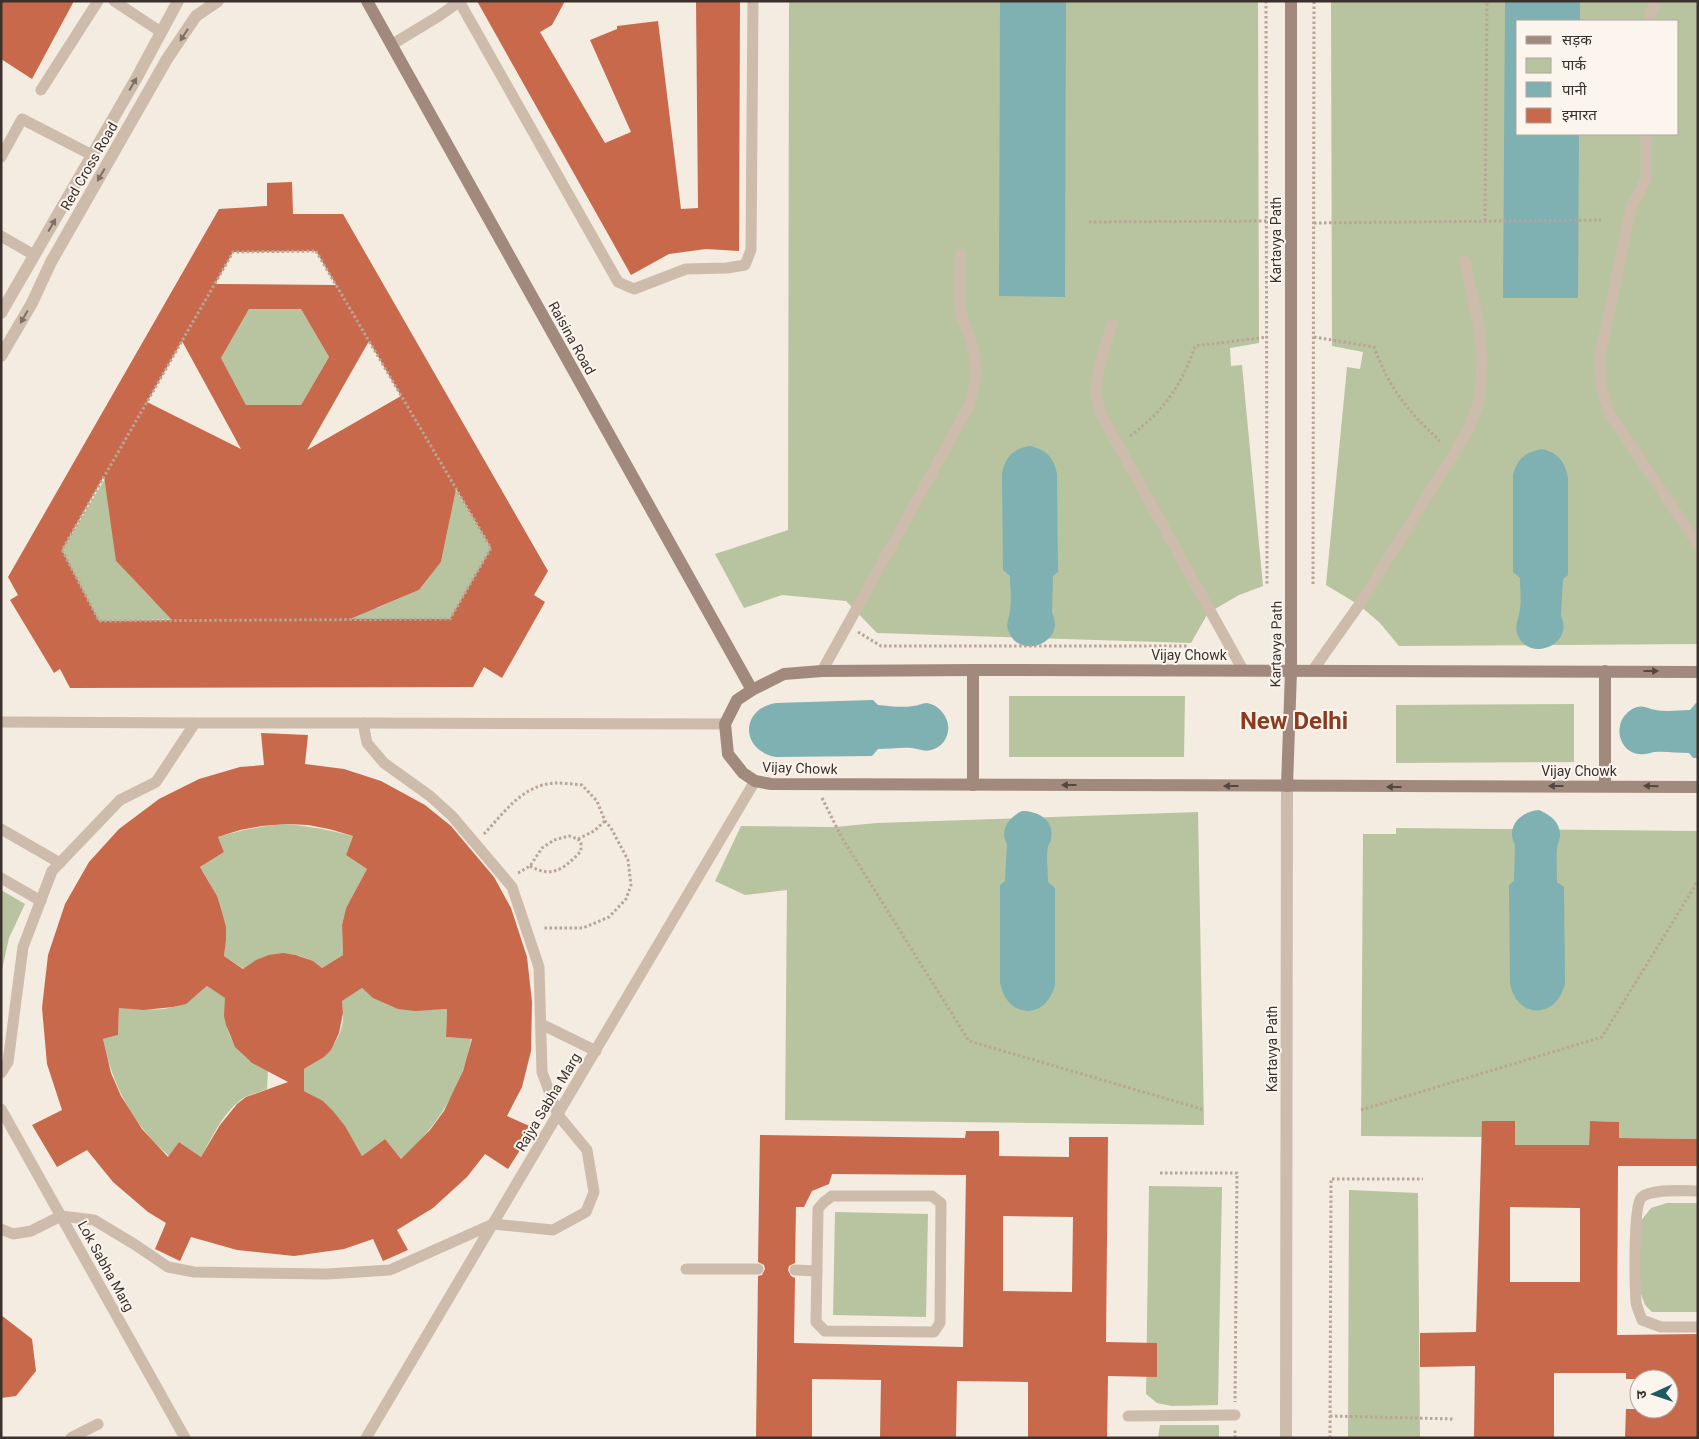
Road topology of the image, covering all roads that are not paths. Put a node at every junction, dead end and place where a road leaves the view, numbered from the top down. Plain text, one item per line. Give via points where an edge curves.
1 (98, 1) edge
2 (114, 1) edge
3 (178, 1) edge
4 (218, 1) edge
5 (460, 1) edge
6 (753, 1) edge
7 (1291, 1) edge
8 (1656, 1) edge
9 (368, 2) edge
10 (1649, 20) edge
11 (161, 32) junction
12 (391, 45) junction
13 (41, 90) dead end
14 (1646, 135) edge
15 (92, 156) junction
16 (1, 157) edge
17 (1, 236) edge
18 (961, 254) dead end
19 (34, 255) junction
20 (1465, 261) dead end
21 (1, 313) edge
22 (1112, 324) dead end
23 (1, 356) edge
24 (1698, 545) edge
25 (973, 670) junction
26 (1243, 670) junction
27 (1313, 670) junction
28 (822, 671) junction
29 (1291, 671) junction
30 (1605, 671) junction
31 (1698, 672) edge
32 (752, 690) junction
33 (1, 722) edge
34 (195, 723) junction
35 (362, 723) junction
36 (725, 724) junction
37 (755, 781) junction
38 (973, 785) junction
39 (1287, 786) junction
40 (1605, 786) junction
41 (1698, 787) edge
42 (1, 829) edge
43 (60, 863) junction
44 (1, 878) edge
45 (41, 901) junction
46 (541, 1024) junction
47 (596, 1051) junction
48 (1, 1073) edge
49 (1, 1109) edge
50 (558, 1114) junction
51 (1698, 1191) edge
52 (61, 1216) junction
53 (493, 1224) junction
54 (1, 1229) edge
55 (686, 1269) dead end
56 (758, 1269) dead end
57 (795, 1270) dead end
58 (817, 1271) junction
59 (1698, 1327) edge
60 (1235, 1415) road end
61 (1128, 1416) dead end
62 (98, 1424) dead end
63 (72, 1438) edge
64 (185, 1438) edge
65 (366, 1438) edge
66 (1286, 1438) edge

1 - 13 lane
2 - 11 lane
3 - 11 street, Red Cross Road
4 -> 23 street, Red Cross Road via 196,16 167,59
5 - 6 lane via 618,282 634,289 686,269 745,265 752,250
5 - 12 lane
7 - 29 main road, Kartavya Path
8 - 10 lane
9 - 12 main road, Raisina Road
15 -> 11 street, Red Cross Road
12 - 32 main road, Raisina Road
14 - 24 lane via 1646,179 1631,208 1600,356 1601,385 1609,412
15 - 16 lane via 22,119
19 -> 15 street, Red Cross Road
17 - 19 lane
18 - 28 lane via 959,299 976,368 970,406
19 - 21 street, Red Cross Road
20 - 27 lane via 1482,358 1480,398 1468,431 1359,605
22 - 26 lane via 1098,371 1096,394 1101,414
25 - 26 main road, Vijay Chowk
25 - 28 main road, Vijay Chowk
25 - 38 main road
26 - 29 main road, Vijay Chowk
27 - 29 main road, Vijay Chowk
27 - 30 main road, Vijay Chowk
28 - 32 main road, Vijay Chowk via 784,674
29 - 39 main road, Kartavya Path
30 -> 31 main road, Vijay Chowk
30 - 40 main road
32 - 36 main road, Vijay Chowk via 737,700
33 - 34 lane
34 - 35 lane
34 - 43 lane via 156,782 120,800
35 - 36 lane
35 - 46 lane via 367,743 384,763 452,816 512,887 539,966
36 - 37 main road, Vijay Chowk via 728,754 743,774
37 - 38 main road, Vijay Chowk via 771,784
37 - 47 lane, Rajya Sabha Marg
39 -> 38 main road, Vijay Chowk
40 -> 39 main road, Vijay Chowk
39 - 66 street, Kartavya Path
41 -> 40 main road, Vijay Chowk
42 - 43 lane
43 - 45 lane via 52,871
44 - 45 lane
45 - 48 lane via 23,947 8,1062
46 - 47 lane
46 - 50 lane via 542,1072
47 - 50 lane, Rajya Sabha Marg
49 - 52 lane, Lok Sabha Marg
50 - 53 lane, Rajya Sabha Marg
50 - 53 lane via 587,1150 594,1192 586,1212 553,1230
51 - 59 lane via 1647,1194 1641,1198 1636,1214 1636,1302 1642,1320 1661,1327
52 - 53 lane via 94,1220 168,1267 194,1272 327,1274 390,1270
52 - 54 lane via 31,1231 13,1234
52 - 64 lane, Lok Sabha Marg
53 - 65 lane, Rajya Sabha Marg
55 - 56 lane
57 - 58 lane
58 - 58 lane via 818,1209 832,1196 932,1196 941,1204 940,1323 934,1332 825,1331 816,1322
60 - 61 lane
62 - 63 lane

